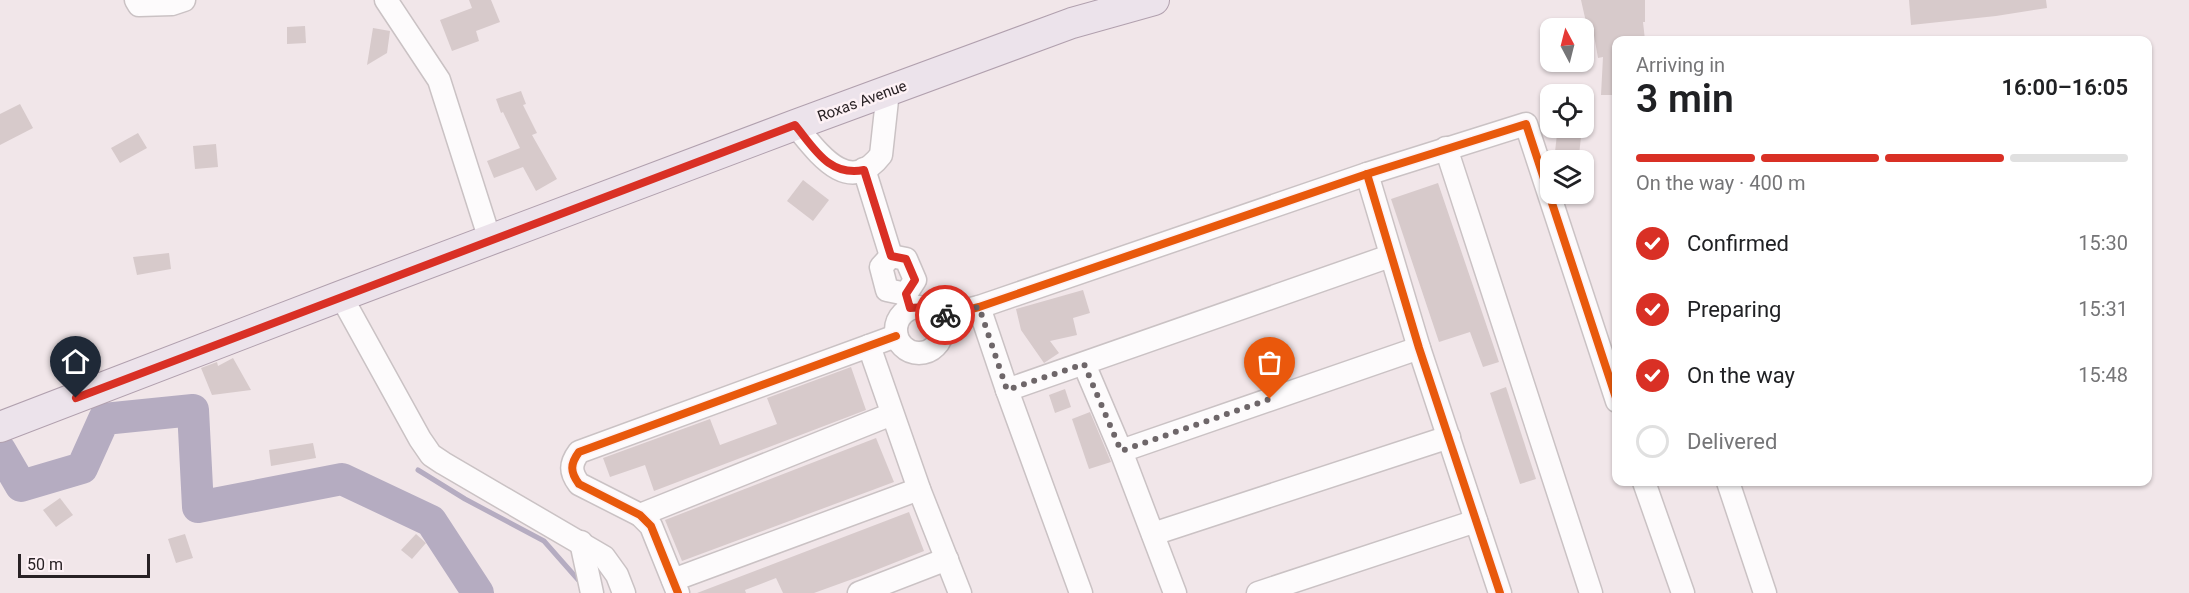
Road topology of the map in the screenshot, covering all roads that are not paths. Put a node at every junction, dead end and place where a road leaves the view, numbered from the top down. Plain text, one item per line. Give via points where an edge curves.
1 (136, 0) edge
2 (184, 0) edge
3 (386, 0) edge
4 (1154, 0) edge
5 (888, 91) junction
6 (795, 125) junction
7 (1446, 148) junction
8 (864, 170) junction
9 (1367, 174) junction
10 (490, 240) junction
11 (1390, 256) junction
12 (341, 296) junction
13 (908, 301) junction
14 (979, 307) junction
15 (939, 316) junction
16 (896, 336) junction
17 (869, 346) junction
18 (1419, 348) junction
19 (1084, 364) junction
20 (1612, 386) edge
21 (1007, 390) junction
22 (892, 414) junction
23 (5, 425) edge
24 (1449, 437) junction
25 (1121, 451) junction
26 (1645, 486) edge
27 (1729, 486) edge
28 (919, 489) junction
29 (640, 515) junction
30 (1476, 521) junction
31 (1153, 534) junction
32 (581, 542) junction
33 (947, 559) junction
34 (676, 587) edge
35 (592, 593) edge
36 (624, 593) edge
37 (859, 593) edge
38 (960, 593) edge
39 (1081, 593) edge
40 (1175, 593) edge
41 (1258, 593) edge
42 (1500, 593) edge
43 (1591, 593) edge
44 (1683, 593) edge
45 (1765, 593) edge

1 - 2 street via 139,5
3 - 10 street via 439,80
4 - 5 main road, Roxas Avenue via 1072,23
5 - 6 main road, Roxas Avenue
5 - 8 street via 881,155
6 - 8 street via 824,160 840,170
6 - 10 main road, Roxas Avenue
7 - 9 street
7 - 20 street via 1526,124
7 - 43 street
8 - 13 street via 891,256 881,267 887,290
9 - 11 street
9 - 14 street
10 - 12 main road, Roxas Avenue
11 - 18 street
11 - 19 street
12 - 23 main road, Roxas Avenue
12 - 32 street via 431,455
13 - 15 street
13 - 16 street via 898,320
14 - 15 street
14 - 21 street
15 - 16 street via 943,324 941,340 929,351 906,349
16 - 17 street
17 - 22 street
17 - 29 street via 579,452 572,469 579,484
18 - 24 street
18 - 25 street
19 - 21 street
19 - 25 street
21 - 39 street
22 - 28 street
22 - 29 street
24 - 30 street
24 - 31 street
25 - 31 street
26 - 44 street
27 - 45 street
28 - 33 street
28 - 34 street
29 - 34 street via 651,526
30 - 41 street
30 - 42 street
31 - 40 street
32 - 35 street
32 - 36 street via 604,557
33 - 37 street
33 - 38 street

